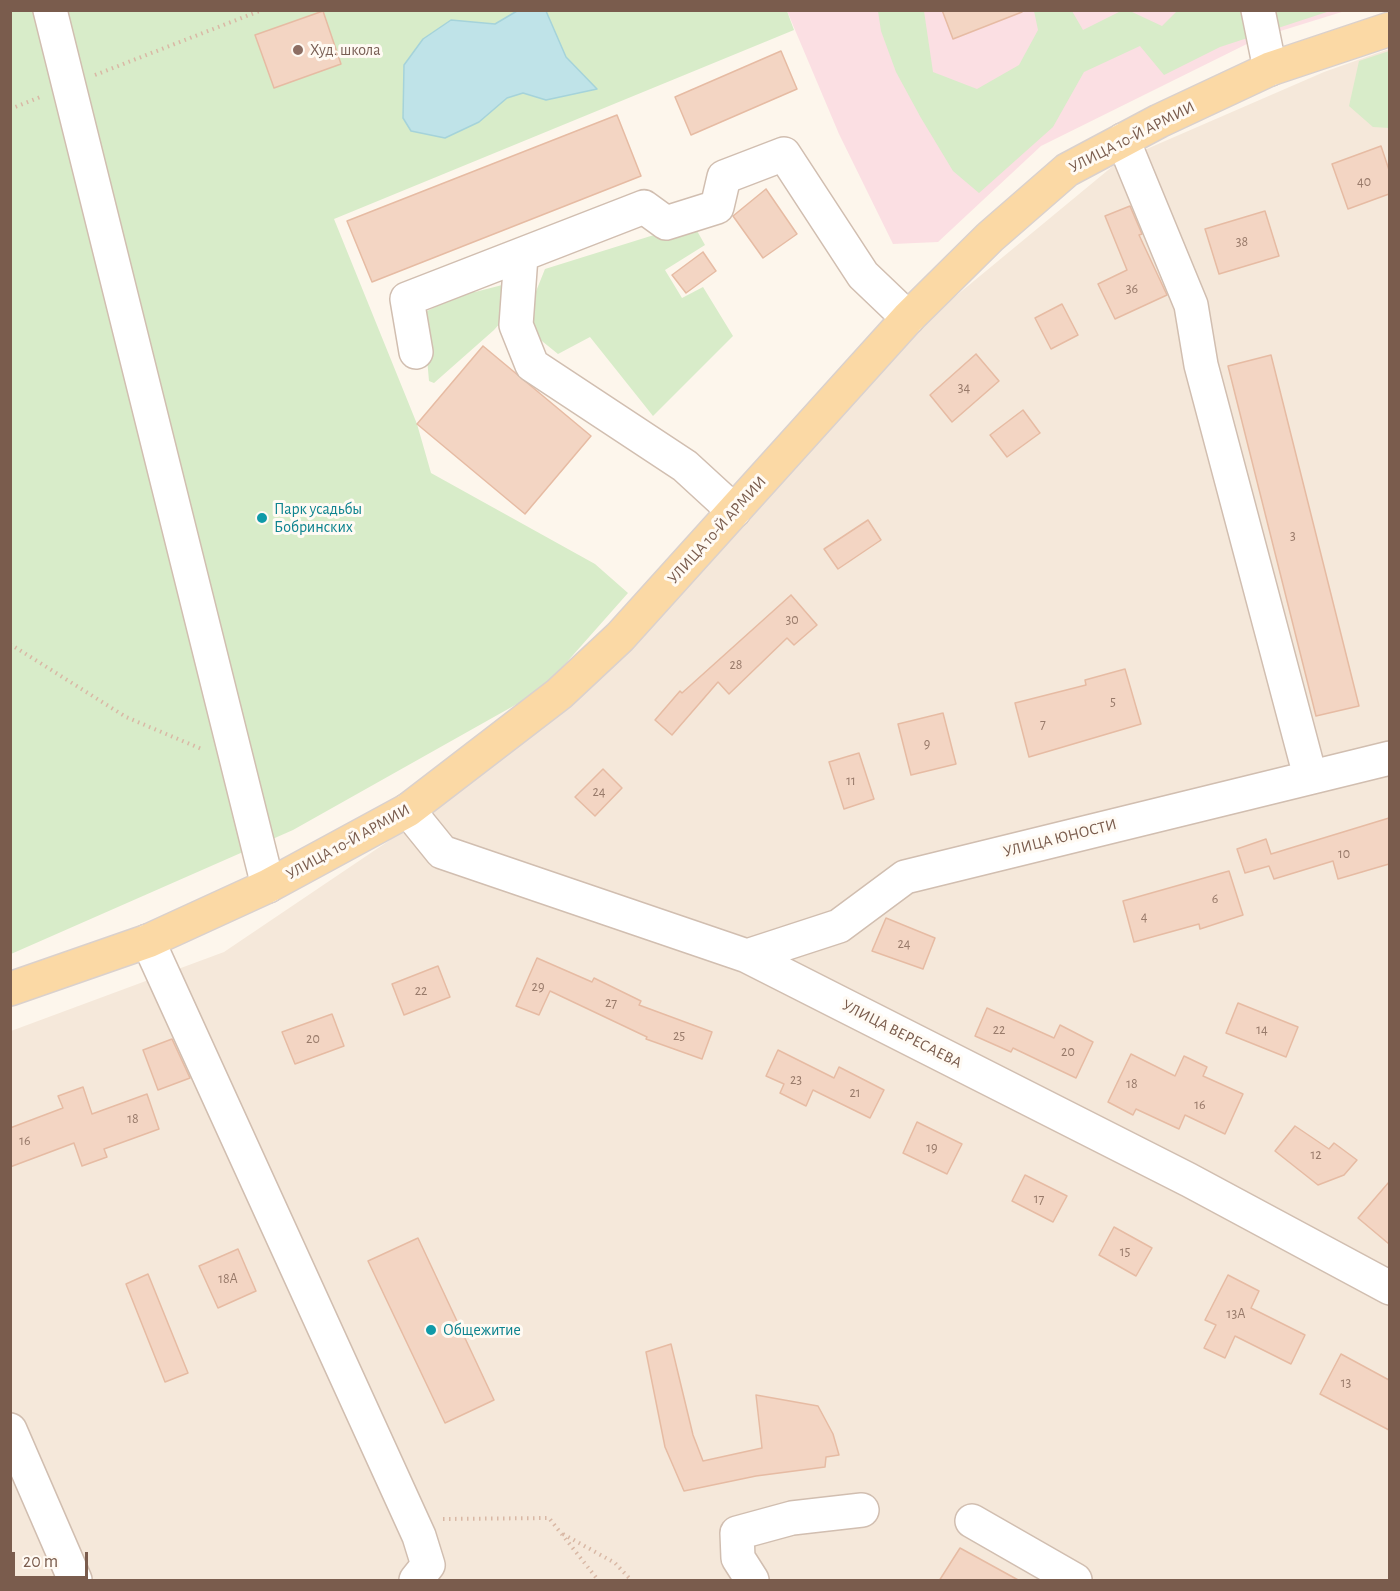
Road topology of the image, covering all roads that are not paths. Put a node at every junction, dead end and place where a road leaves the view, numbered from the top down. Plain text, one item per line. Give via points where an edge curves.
1 (50, 10) edge
2 (1257, 10) edge
3 (1389, 29) edge
4 (1270, 69) junction
5 (1123, 140) junction
6 (521, 256) junction
7 (908, 318) junction
8 (416, 352) dead end
9 (734, 511) junction
10 (1389, 758) edge
11 (1310, 776) junction
12 (408, 810) junction
13 (268, 886) junction
14 (148, 941) junction
15 (747, 956) junction
16 (10, 990) edge
17 (1389, 1288) edge
18 (10, 1430) edge
19 (862, 1510) dead end
20 (972, 1521) dead end
21 (75, 1581) edge
22 (416, 1581) edge
23 (752, 1581) edge
24 (1075, 1581) edge

1 - 13 street
2 - 4 street
3 - 4 main road, УЛИЦА 10-Й АРМИИ
4 - 5 main road, УЛИЦА 10-Й АРМИИ
5 - 7 main road, УЛИЦА 10-Й АРМИИ via 1067,170 1032,198
5 - 11 street via 1191,305 1201,365
6 - 7 street via 644,207 666,223 717,207 724,177 784,154 863,275
6 - 8 street via 407,298
6 - 9 street via 516,325 532,365 686,466
7 - 9 main road, УЛИЦА 10-Й АРМИИ
9 - 12 main road, УЛИЦА 10-Й АРМИИ via 620,637 559,694
10 - 11 street, УЛИЦА ЮНОСТИ
11 - 15 street, УЛИЦА ЮНОСТИ via 905,877 839,926
12 - 13 main road, УЛИЦА 10-Й АРМИИ
12 - 15 street, УЛИЦА ВЕРЕСАЕВА via 442,852
13 - 14 main road, УЛИЦА 10-Й АРМИИ
14 - 16 main road, УЛИЦА 10-Й АРМИИ
14 - 22 street via 416,1528 428,1565
15 - 17 street, УЛИЦА ВЕРЕСАЕВА via 1189,1180
18 - 21 street
19 - 23 street via 792,1518 737,1533 738,1558
20 - 24 street

